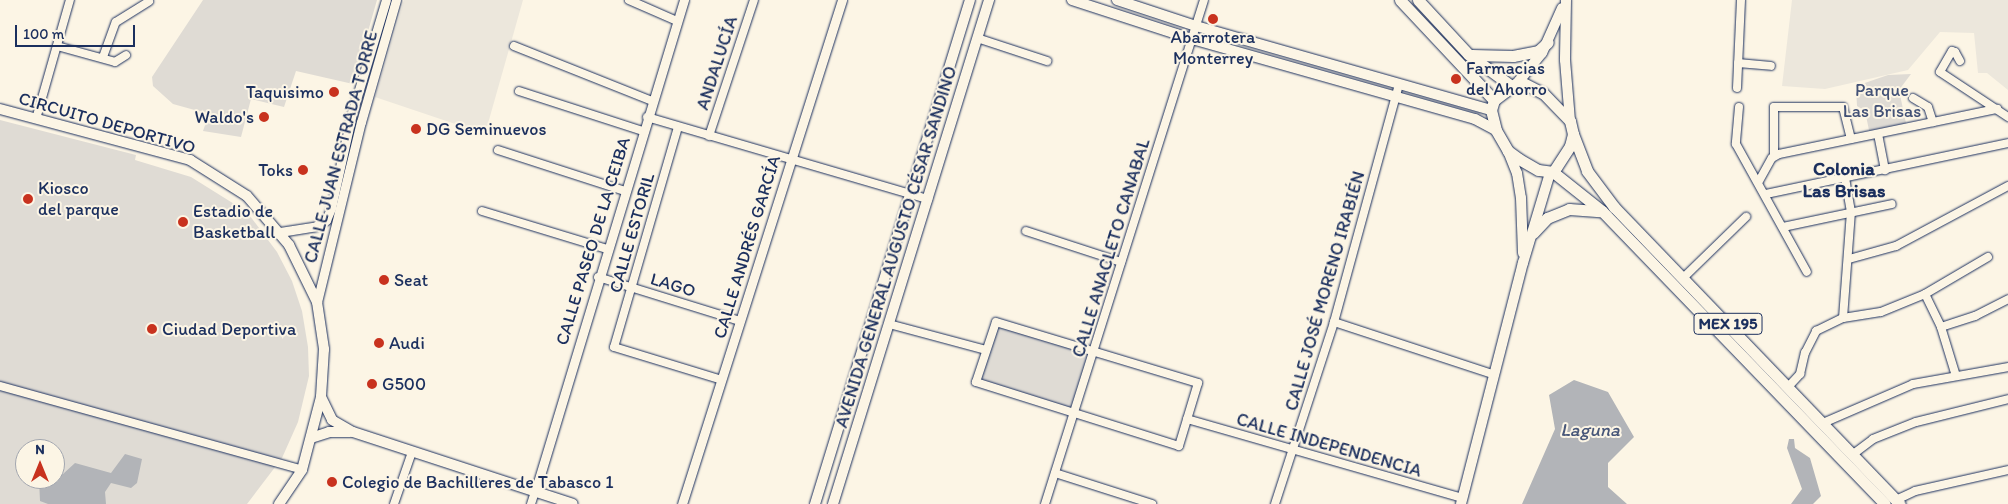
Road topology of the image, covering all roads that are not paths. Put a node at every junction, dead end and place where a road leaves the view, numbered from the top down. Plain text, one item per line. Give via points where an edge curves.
1 (70, 0) edge
2 (386, 0) edge
3 (396, 0) edge
4 (629, 0) edge
5 (684, 0) edge
6 (754, 0) edge
7 (842, 0) edge
8 (970, 0) edge
9 (989, 0) edge
10 (1072, 0) edge
11 (1117, 0) edge
12 (1204, 0) edge
13 (1400, 0) edge
14 (1418, 0) edge
15 (1565, 0) edge
16 (1741, 0) edge
17 (148, 1) edge
18 (677, 21) junction
19 (1196, 26) junction
20 (978, 38) junction
21 (1192, 39) junction
22 (1548, 42) junction
23 (57, 46) junction
24 (514, 46) dead end
25 (1466, 52) junction
26 (126, 55) dead end
27 (103, 57) junction
28 (1960, 61) dead end
29 (1047, 62) dead end
30 (1738, 63) junction
31 (1771, 66) dead end
32 (1514, 83) junction
33 (1399, 85) junction
34 (1737, 88) dead end
35 (519, 92) dead end
36 (1396, 98) junction
37 (1913, 98) dead end
38 (652, 101) junction
39 (1493, 105) junction
40 (1739, 107) dead end
41 (0, 109) edge
42 (1997, 110) junction
43 (647, 117) junction
44 (2008, 117) edge
45 (36, 119) junction
46 (1570, 121) junction
47 (1933, 122) junction
48 (678, 127) junction
49 (1496, 130) junction
50 (643, 131) junction
51 (1573, 134) junction
52 (1878, 134) junction
53 (709, 136) junction
54 (346, 139) junction
55 (1851, 139) junction
56 (356, 142) junction
57 (2008, 143) edge
58 (498, 150) dead end
59 (1508, 151) junction
60 (1774, 156) junction
61 (791, 160) junction
62 (1885, 170) junction
63 (1552, 173) junction
64 (1845, 178) junction
65 (1759, 181) junction
66 (2008, 186) edge
67 (626, 191) junction
68 (911, 194) junction
69 (1766, 194) junction
70 (928, 200) junction
71 (1892, 204) dead end
72 (482, 211) dead end
73 (1602, 211) junction
74 (1851, 212) junction
75 (1746, 217) dead end
76 (1783, 227) junction
77 (1026, 231) dead end
78 (280, 232) junction
79 (1533, 233) junction
80 (607, 249) junction
81 (1988, 257) dead end
82 (1849, 259) junction
83 (1121, 262) junction
84 (1523, 262) junction
85 (1807, 272) dead end
86 (598, 277) junction
87 (1683, 278) junction
88 (631, 288) junction
89 (1926, 294) junction
90 (2008, 299) edge
91 (317, 302) junction
92 (1844, 318) junction
93 (740, 321) junction
94 (1334, 322) junction
95 (889, 324) junction
96 (1941, 327) junction
97 (986, 350) junction
98 (1094, 353) junction
99 (2008, 367) edge
100 (1496, 375) junction
101 (1956, 376) junction
102 (722, 380) junction
103 (0, 386) edge
104 (1788, 387) junction
105 (321, 397) junction
106 (2008, 399) edge
107 (1074, 411) junction
108 (1187, 419) junction
109 (1823, 423) junction
110 (353, 432) junction
111 (312, 438) junction
112 (1293, 450) junction
113 (412, 452) junction
114 (1852, 455) junction
115 (302, 470) junction
116 (2008, 470) edge
117 (1055, 473) junction
118 (535, 492) junction
119 (1462, 501) edge
120 (1894, 503) edge
121 (279, 504) edge
122 (394, 504) edge
123 (531, 504) edge
124 (573, 504) edge
125 (682, 504) edge
126 (815, 504) edge
127 (832, 504) edge
128 (1045, 504) edge
129 (1152, 504) edge
130 (1276, 504) edge

1 - 23 street
2 - 54 street, CALLE JUAN ESTRADA TORRE
3 - 56 street, CALLE JUAN ESTRADA TORRE
4 - 18 street
5 - 18 street, CALLE PASEO DE LA CEIBA
6 - 53 street, ANDALUCÍA
7 - 61 street, CALLE ANDRÉS GARCÍA
8 - 68 main road, AVENIDA GENERAL AUGUSTO CÉSAR SANDINO
9 - 20 main road, AVENIDA GENERAL AUGUSTO CÉSAR SANDINO
10 - 21 main road
11 - 19 main road
12 - 19 street, CALLE ANACLETO CANABAL
13 - 39 main road
14 - 25 main road
15 - 22 main road
15 - 46 main road via 1564,60
16 - 30 street
17 - 27 street via 116,22
18 - 38 street, CALLE PASEO DE LA CEIBA
19 - 21 street, CALLE ANACLETO CANABAL
19 - 33 main road
20 - 29 street
20 - 70 main road, AVENIDA GENERAL AUGUSTO CÉSAR SANDINO
21 - 36 main road
21 - 83 street, CALLE ANACLETO CANABAL
22 - 25 main road via 1538,51 1502,58 1474,56
22 - 32 main road
23 - 27 street
23 - 45 street
24 - 38 street
25 - 32 main road
26 - 27 street via 115,62
28 - 42 street via 1952,51 1940,72
30 - 31 street
30 - 34 street
32 - 39 main road
32 - 46 main road via 1543,93
33 - 36 street, CALLE JOSÉ MORENO IRABIÉN
33 - 39 main road
35 - 50 street
36 - 49 main road via 1475,119
36 - 94 street, CALLE JOSÉ MORENO IRABIÉN
37 - 47 street via 1928,107
38 - 43 street, CALLE PASEO DE LA CEIBA
39 - 49 main road
40 - 65 street via 1735,142
41 - 45 main road, CIRCUITO DEPORTIVO
42 - 44 street
42 - 47 street
43 - 48 street
43 - 50 street, CALLE PASEO DE LA CEIBA
45 - 78 main road, CIRCUITO DEPORTIVO via 190,160 247,196
46 - 51 main road
47 - 52 street
48 - 53 street
48 - 88 street, CALLE ESTORIL
49 - 59 main road
50 - 67 street, CALLE PASEO DE LA CEIBA
51 - 63 main road via 1567,154
51 - 87 main road, MEX 195 via 1598,189
52 - 55 street
52 - 62 street
53 - 61 street
54 - 56 street
54 - 78 street, CALLE JUAN ESTRADA TORRE via 326,220 305,229
55 - 60 street
55 - 60 street via 1843,107 1774,107
56 - 91 street, CALLE JUAN ESTRADA TORRE
57 - 62 street
58 - 67 street
59 - 63 main road via 1529,165
59 - 84 main road via 1517,173 1521,198
60 - 65 street
61 - 68 street
61 - 93 street, CALLE ANDRÉS GARCÍA
62 - 64 street
63 - 73 main road, MEX 195
63 - 79 main road
64 - 69 street
64 - 74 street
65 - 69 street
66 - 82 street via 1893,247
67 - 80 street, CALLE PASEO DE LA CEIBA
68 - 70 street
68 - 126 main road, AVENIDA GENERAL AUGUSTO CÉSAR SANDINO
69 - 76 street
70 - 95 main road, AVENIDA GENERAL AUGUSTO CÉSAR SANDINO
71 - 74 street
72 - 80 street
73 - 79 main road via 1570,209 1547,218
73 - 120 main road, MEX 195
74 - 76 street
74 - 82 street
75 - 87 street
76 - 85 street
77 - 83 street
78 - 91 main road, CIRCUITO DEPORTIVO
79 - 84 main road
80 - 86 street, CALLE PASEO DE LA CEIBA
81 - 89 street
82 - 92 street
83 - 98 street, CALLE ANACLETO CANABAL
84 - 100 main road
86 - 88 street, LAGO
86 - 118 street, CALLE PASEO DE LA CEIBA
87 - 104 main road, MEX 195
88 - 93 street, LAGO
88 - 102 street, CALLE ESTORIL via 614,347
89 - 92 street via 1881,312
89 - 96 street
90 - 96 street via 1975,316
91 - 105 main road, CIRCUITO DEPORTIVO via 324,350
92 - 104 street via 1816,331 1805,353 1800,374
93 - 102 street, CALLE ANDRÉS GARCÍA
94 - 100 street
94 - 112 street, CALLE JOSÉ MORENO IRABIÉN
95 - 97 street
95 - 127 main road, AVENIDA GENERAL AUGUSTO CÉSAR SANDINO
96 - 101 street
97 - 98 street via 996,322
97 - 107 street via 976,382
98 - 107 street, CALLE ANACLETO CANABAL
98 - 108 street via 1198,382
99 - 101 street
100 - 119 main road
101 - 109 street via 1901,388
102 - 125 street, CALLE ANDRÉS GARCÍA
103 - 115 street
104 - 109 main road, MEX 195
105 - 110 main road via 332,420
105 - 111 main road, CIRCUITO DEPORTIVO
106 - 114 street via 1916,422 1874,439
107 - 108 street via 1179,446
107 - 117 street, CALLE ANACLETO CANABAL
108 - 112 street, CALLE INDEPENDENCIA
109 - 114 main road, MEX 195
110 - 111 main road via 330,432
110 - 113 main road
111 - 115 main road, CIRCUITO DEPORTIVO
112 - 119 street, CALLE INDEPENDENCIA
112 - 130 street, CALLE JOSÉ MORENO IRABIÉN
113 - 118 main road
113 - 122 street
114 - 120 main road, MEX 195
115 - 121 main road, CIRCUITO DEPORTIVO
116 - 120 street via 1915,491
117 - 128 street, CALLE ANACLETO CANABAL
117 - 129 street
118 - 123 street
118 - 124 main road

